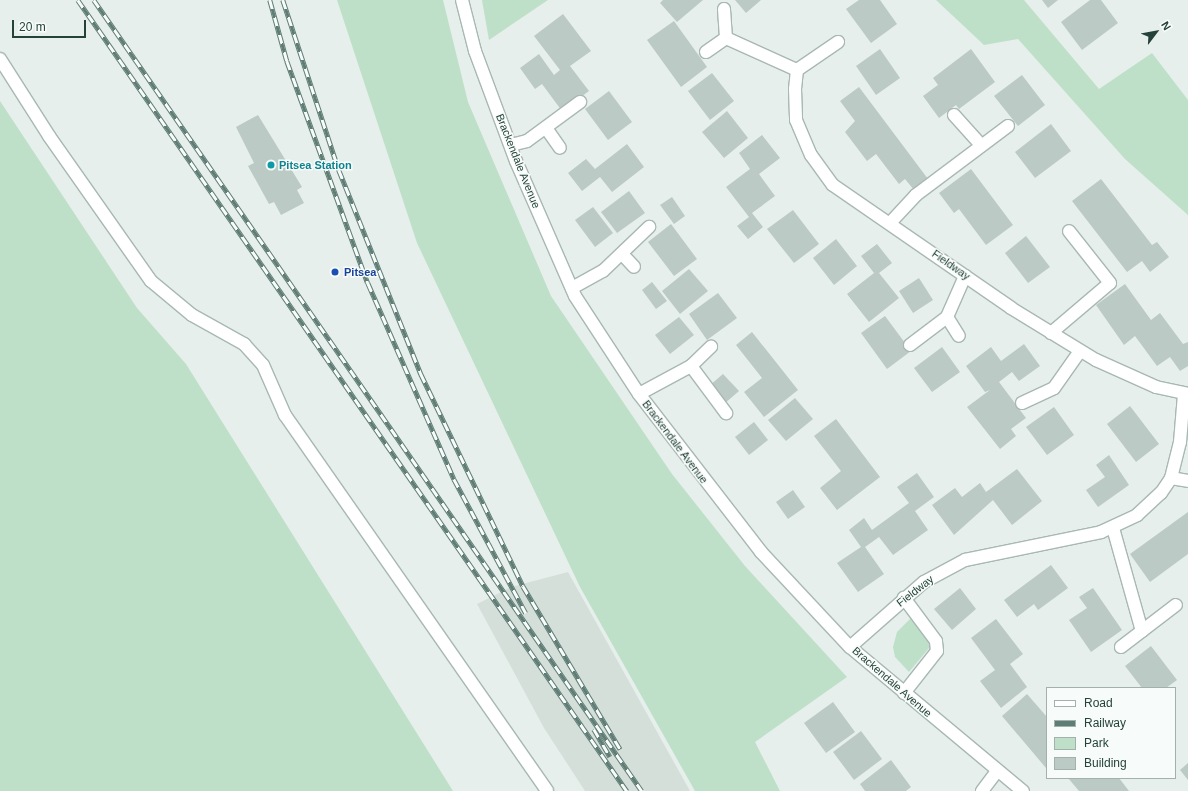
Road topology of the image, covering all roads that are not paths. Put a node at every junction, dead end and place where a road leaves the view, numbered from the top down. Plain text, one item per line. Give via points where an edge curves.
1 (462, 0) edge
2 (724, 9) dead end
3 (726, 38) junction
4 (838, 42) dead end
5 (706, 52) dead end
6 (0, 59) edge
7 (797, 70) junction
8 (580, 102) dead end
9 (954, 115) dead end
10 (1008, 126) dead end
11 (546, 128) junction
12 (981, 145) junction
13 (510, 146) junction
14 (560, 148) dead end
15 (890, 223) junction
16 (649, 226) dead end
17 (1069, 231) dead end
18 (623, 254) junction
19 (634, 267) dead end
20 (965, 276) junction
21 (572, 288) junction
22 (947, 317) junction
23 (1051, 333) junction
24 (958, 336) dead end
25 (910, 345) dead end
26 (712, 347) dead end
27 (1080, 351) junction
28 (691, 366) junction
29 (639, 394) junction
30 (1186, 394) edge
31 (1022, 403) dead end
32 (726, 413) dead end
33 (1171, 478) junction
34 (1188, 481) edge
35 (1113, 528) junction
36 (904, 598) junction
37 (1176, 605) dead end
38 (1142, 631) junction
39 (850, 647) junction
40 (1121, 647) dead end
41 (904, 694) junction
42 (997, 771) junction
43 (547, 791) edge
44 (982, 791) edge
45 (1023, 791) edge

1 - 13 street, Brackendale Avenue via 476,51
2 - 3 street
3 - 5 street
3 - 7 street
4 - 7 street
6 - 43 street via 49,136 151,281 192,315 244,344 263,365 284,415
7 - 15 street, Fieldway via 796,120 811,155 833,185
8 - 11 street
9 - 12 street
10 - 12 street
11 - 13 street via 528,141
11 - 14 street
12 - 15 street via 916,195
13 - 21 street, Brackendale Avenue
15 - 20 street, Fieldway
16 - 18 street
17 - 23 street via 1110,283
18 - 19 street
18 - 21 street
20 - 22 street
20 - 23 street, Fieldway
21 - 29 street, Brackendale Avenue
22 - 24 street
22 - 25 street
23 - 27 street, Fieldway
26 - 28 street
27 - 30 street, Fieldway via 1130,377
27 - 31 street via 1054,388
28 - 29 street
28 - 32 street
29 - 39 street, Brackendale Avenue via 761,552
30 - 33 street, Fieldway via 1180,442
33 - 34 street
33 - 35 street, Fieldway via 1149,506
35 - 36 street, Fieldway via 976,556 944,569
35 - 38 street
36 - 39 street, Fieldway
36 - 41 street via 936,640 937,651
37 - 38 street
38 - 40 street
39 - 41 street, Brackendale Avenue
41 - 42 street, Brackendale Avenue
42 - 44 street
42 - 45 street, Brackendale Avenue

